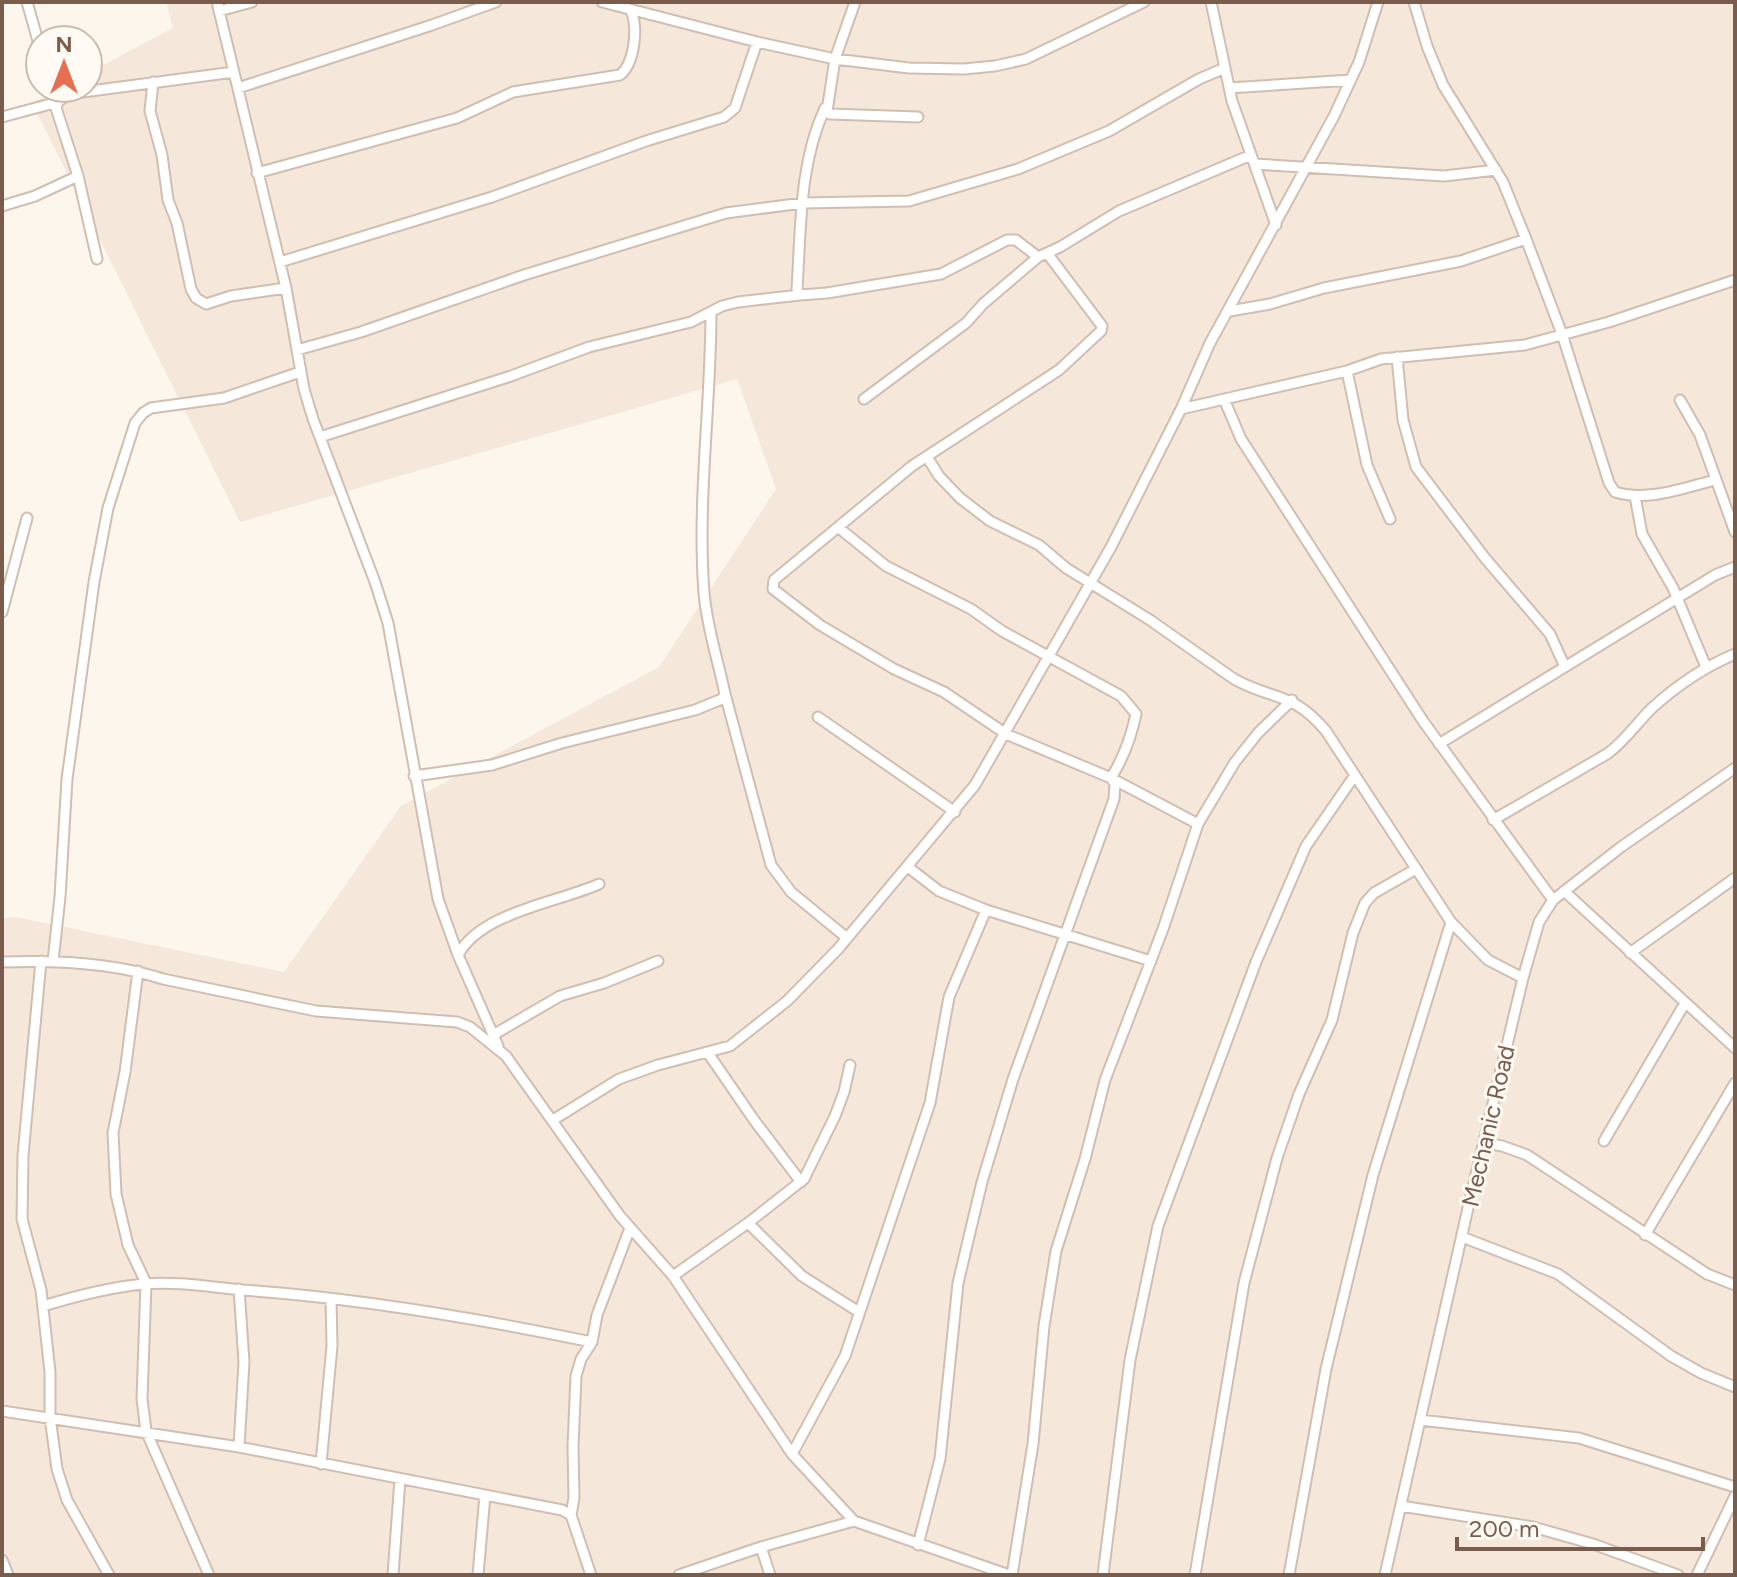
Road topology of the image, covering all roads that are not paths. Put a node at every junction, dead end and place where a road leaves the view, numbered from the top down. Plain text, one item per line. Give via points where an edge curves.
1 (27, 2) edge
2 (252, 2) edge
3 (496, 2) edge
4 (602, 2) edge
5 (855, 2) edge
6 (1144, 2) edge
7 (1211, 2) edge
8 (1378, 2) edge
9 (1414, 2) edge
10 (218, 7) edge
11 (631, 11) junction
12 (33, 24) edge
13 (757, 42) junction
14 (835, 59) junction
15 (1225, 68) junction
16 (234, 72) junction
17 (1351, 80) junction
18 (153, 82) junction
19 (238, 88) junction
20 (1229, 88) junction
21 (104, 89) edge
22 (57, 104) joint
23 (825, 108) junction
24 (2, 117) edge
25 (918, 117) dead end
26 (1253, 160) junction
27 (1306, 168) junction
28 (1496, 170) junction
29 (257, 173) junction
30 (78, 176) junction
31 (803, 203) junction
32 (2, 206) edge
33 (1276, 225) junction
34 (1526, 239) junction
35 (1043, 255) junction
36 (97, 259) dead end
37 (280, 262) junction
38 (1735, 280) edge
39 (286, 288) junction
40 (800, 295) junction
41 (1230, 311) junction
42 (711, 312) junction
43 (1562, 334) junction
44 (297, 350) junction
45 (1397, 357) junction
46 (1347, 371) junction
47 (300, 372) junction
48 (864, 399) dead end
49 (1224, 399) junction
50 (1680, 400) dead end
51 (1181, 409) junction
52 (320, 437) junction
53 (927, 457) junction
54 (1715, 480) junction
55 (1635, 496) junction
56 (27, 518) dead end
57 (1390, 519) dead end
58 (839, 528) junction
59 (1735, 532) edge
60 (1735, 567) edge
61 (1091, 582) junction
62 (1677, 599) junction
63 (2, 612) edge
64 (1735, 654) edge
65 (1049, 657) junction
66 (1565, 667) junction
67 (1706, 667) junction
68 (725, 694) junction
69 (1292, 700) junction
70 (818, 717) dead end
71 (1006, 734) junction
72 (1439, 744) junction
73 (1735, 768) edge
74 (1355, 775) junction
75 (414, 776) junction
76 (1111, 778) junction
77 (955, 812) junction
78 (1493, 820) junction
79 (1198, 824) junction
80 (908, 867) junction
81 (1416, 869) junction
82 (1735, 878) edge
83 (599, 884) dead end
84 (1564, 891) junction
85 (1553, 900) junction
86 (986, 910) junction
87 (1451, 922) junction
88 (1068, 935) junction
89 (847, 938) junction
90 (1630, 953) junction
91 (458, 955) junction
92 (41, 961) junction
93 (53, 961) junction
94 (658, 961) dead end
95 (1151, 961) junction
96 (2, 962) edge
97 (138, 971) junction
98 (1523, 978) junction
99 (1685, 1003) junction
100 (493, 1035) junction
101 (499, 1048) junction
102 (1735, 1048) edge
103 (708, 1053) junction
104 (850, 1065) dead end
105 (1735, 1083) edge
106 (553, 1120) junction
107 (1604, 1141) dead end
108 (1484, 1143) junction
109 (801, 1182) junction
110 (748, 1223) junction
111 (630, 1228) junction
112 (1645, 1235) junction
113 (1462, 1237) junction
114 (673, 1276) junction
115 (146, 1283) junction
116 (1735, 1285) edge
117 (239, 1289) junction
118 (331, 1299) junction
119 (43, 1306) junction
120 (859, 1312) junction
121 (592, 1342) junction
122 (1735, 1387) edge
123 (2, 1411) edge
124 (50, 1417) junction
125 (1420, 1420) junction
126 (146, 1431) junction
127 (239, 1447) junction
128 (792, 1454) junction
129 (321, 1464) junction
130 (400, 1479) junction
131 (1735, 1487) edge
132 (485, 1495) junction
133 (1735, 1496) edge
134 (1401, 1506) junction
135 (571, 1515) junction
136 (854, 1521) junction
137 (918, 1545) junction
138 (761, 1547) junction
139 (2, 1560) edge
140 (8, 1575) edge
141 (109, 1575) edge
142 (209, 1575) edge
143 (393, 1575) edge
144 (478, 1575) edge
145 (591, 1575) edge
146 (679, 1575) edge
147 (770, 1575) edge
148 (1010, 1575) edge
149 (1103, 1575) edge
150 (1195, 1575) edge
151 (1289, 1575) edge
152 (1385, 1575) edge
153 (1678, 1575) edge
154 (1697, 1575) edge

1 - 12 street
2 - 10 street
3 - 19 street
4 - 11 street
5 - 14 street
6 - 14 street via 1026,59 995,66 909,68
7 - 15 street
8 - 17 street
9 - 28 street via 1443,85
10 - 16 street
11 - 13 street
11 - 29 street via 635,28 627,68 620,75 513,92 457,118
13 - 14 street
13 - 37 street via 735,108 724,117 492,197
14 - 23 street
15 - 20 street
15 - 31 street via 1109,131 1018,169 909,201
16 - 18 street
16 - 19 street
17 - 20 street
17 - 27 street
18 - 21 street
18 - 39 street via 152,119 168,200 196,298 206,304
19 - 29 street
20 - 26 street
22 - 24 street
22 - 30 street
23 - 25 street via 830,114
23 - 31 street via 811,141
26 - 27 street
26 - 33 street
26 - 35 street via 1119,211
27 - 28 street via 1444,176
27 - 33 street
28 - 34 street
29 - 37 street
30 - 32 street
30 - 36 street
31 - 40 street
31 - 44 street via 712,217
33 - 41 street
34 - 41 street via 1461,261
34 - 43 street
35 - 40 street via 1007,240 941,274
35 - 48 street via 966,323
35 - 53 street via 1077,289 1101,331 1059,370
37 - 39 street
38 - 43 street
39 - 44 street
40 - 42 street via 738,302
41 - 51 street
42 - 52 street
42 - 68 street via 703,463 704,591
43 - 45 street via 1525,345
43 - 55 street via 1603,470 1615,492
44 - 47 street
45 - 46 street
45 - 66 street via 1403,420 1416,467 1550,634
46 - 49 street
46 - 57 street via 1367,465
47 - 52 street
47 - 93 street via 224,398 151,408 135,423 108,508 94,582 67,779
49 - 51 street
49 - 72 street via 1241,439
50 - 54 street via 1700,435
51 - 61 street
52 - 75 street via 388,623
53 - 58 street
53 - 61 street via 960,498 990,521 1039,545
54 - 55 street
54 - 59 street
55 - 62 street via 1642,534
56 - 63 street
58 - 65 street via 886,566
58 - 71 street via 790,564 774,580 773,589 820,625 952,697
60 - 62 street
61 - 65 street
61 - 69 street via 1234,679
62 - 66 street
62 - 67 street
64 - 67 street
65 - 71 street
65 - 76 street via 1121,696 1136,714 1133,734
66 - 72 street
67 - 78 street via 1651,710 1620,744
68 - 75 street via 715,704 492,765
68 - 89 street via 771,865 791,892
69 - 74 street via 1315,718
69 - 79 street via 1235,762
70 - 77 street
71 - 76 street
71 - 77 street
72 - 78 street
73 - 84 street, Mechanic Road
74 - 81 street
74 - 149 street via 1306,846 1158,1226 1130,1360
75 - 91 street via 438,899
76 - 79 street
76 - 88 street via 1114,799
77 - 80 street
78 - 85 street
79 - 95 street
80 - 86 street via 939,891
80 - 89 street
81 - 87 street
81 - 150 street via 1365,903 1332,1020 1277,1158 1244,1283
82 - 90 street
83 - 91 street via 519,911 468,939
84 - 85 street, Mechanic Road
84 - 90 street
85 - 98 street, Mechanic Road via 1539,922
86 - 88 street
86 - 120 street via 949,997 930,1103
87 - 98 street via 1488,960
87 - 151 street via 1373,1175 1326,1369
88 - 95 street
88 - 137 street via 1013,1079 972,1221 957,1295 940,1459
89 - 103 street via 787,1001 730,1046
90 - 99 street
91 - 100 street
92 - 93 street
92 - 96 street
92 - 119 street via 21,1209
93 - 97 street
94 - 100 street via 560,996
95 - 148 street via 1105,1080 1056,1251 1032,1458
97 - 101 street via 316,1011 457,1022
97 - 115 street via 113,1151 118,1209
98 - 108 street, Mechanic Road
99 - 102 street
99 - 107 street
100 - 101 street
101 - 106 street
103 - 106 street via 619,1079
103 - 109 street
104 - 109 street via 835,1116
105 - 112 street
106 - 111 street
108 - 112 street via 1527,1155
108 - 113 street, Mechanic Road
109 - 110 street
110 - 114 street
110 - 120 street via 802,1276
111 - 114 street
111 - 121 street
112 - 116 street
113 - 122 street via 1558,1274 1671,1356
113 - 125 street, Mechanic Road
114 - 128 street
115 - 117 street
115 - 119 street
115 - 126 street
117 - 118 street
117 - 127 street via 244,1362
118 - 121 street via 412,1308
118 - 129 street
119 - 124 street
120 - 128 street via 845,1356
121 - 135 street via 576,1376
123 - 124 street
124 - 126 street
124 - 141 street via 62,1486
125 - 131 street via 1579,1438
125 - 134 street, Mechanic Road
126 - 127 street
126 - 142 street
127 - 129 street
128 - 136 street
129 - 130 street
130 - 132 street
130 - 143 street
132 - 135 street
132 - 144 street
133 - 154 street
134 - 152 street, Mechanic Road
134 - 153 street via 1533,1527
135 - 145 street
136 - 137 street
136 - 138 street
137 - 148 street
138 - 146 street
138 - 147 street
139 - 140 street

